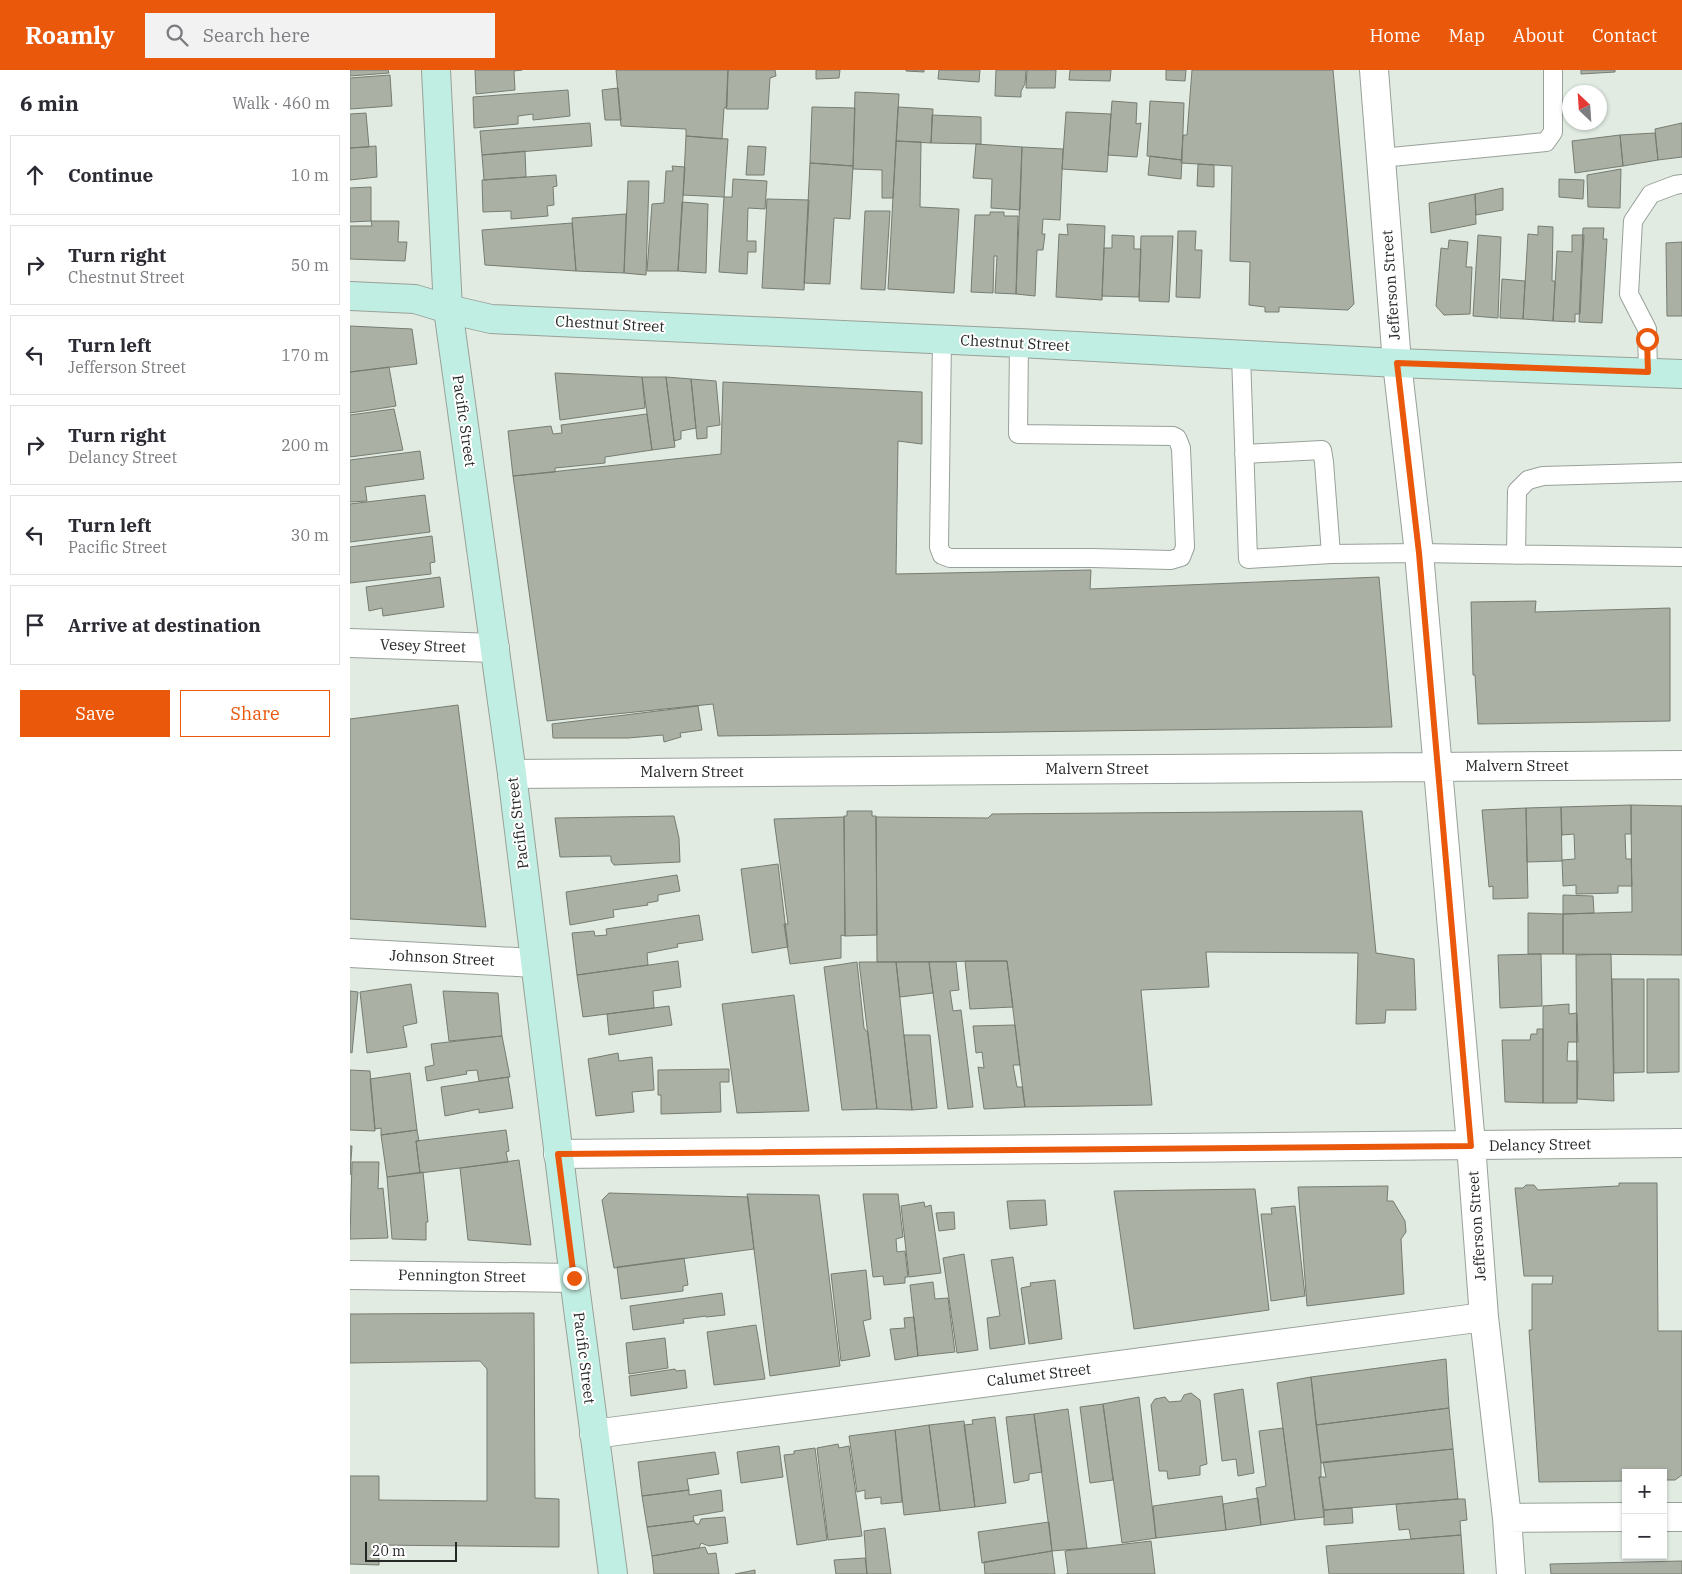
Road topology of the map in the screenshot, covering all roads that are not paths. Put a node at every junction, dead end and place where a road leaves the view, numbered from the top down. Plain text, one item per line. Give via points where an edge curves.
1 (436, 70) edge
2 (1377, 70) edge
3 (1553, 70) edge
4 (1381, 158) junction
5 (1682, 184) edge
6 (350, 296) edge
7 (448, 309) junction
8 (942, 340) junction
9 (1019, 343) junction
10 (1241, 355) junction
11 (1397, 363) junction
12 (1648, 372) junction
13 (1682, 374) edge
14 (1244, 454) junction
15 (1682, 472) edge
16 (1419, 553) junction
17 (1331, 554) junction
18 (1516, 555) junction
19 (1682, 556) edge
20 (350, 643) edge
21 (495, 648) junction
22 (1682, 765) edge
23 (1437, 766) junction
24 (512, 774) junction
25 (350, 953) edge
26 (534, 963) junction
27 (1682, 1143) edge
28 (1471, 1146) junction
29 (558, 1154) junction
30 (350, 1275) edge
31 (574, 1278) junction
32 (1484, 1317) junction
33 (594, 1434) junction
34 (1667, 1517) edge
35 (1682, 1517) edge
36 (1507, 1518) junction
37 (1622, 1518) edge
38 (613, 1574) edge
39 (1511, 1574) edge

1 - 7 street, Pacific Street
2 - 4 street, Jefferson Street
3 - 4 lane via 1553,132 1546,142
4 - 11 street, Jefferson Street
5 - 12 lane via 1652,194 1633,221 1629,294 1647,329
6 - 7 street, Chestnut Street via 415,299
7 - 8 street, Chestnut Street via 491,319
7 - 21 street, Pacific Street
8 - 9 street, Chestnut Street
8 - 9 lane via 939,547 942,555 950,558 1171,560 1181,557 1185,547 1181,448 1177,438 1018,434
9 - 10 street, Chestnut Street
10 - 11 street, Chestnut Street
10 - 14 lane
11 - 12 street, Chestnut Street
11 - 16 street, Jefferson Street
12 - 13 street, Chestnut Street
14 - 17 lane via 1322,450
14 - 17 lane via 1248,559
15 - 18 lane via 1543,476 1528,480 1517,491
16 - 17 lane
16 - 18 lane
16 - 23 street, Jefferson Street
18 - 19 lane
20 - 21 street, Vesey Street
21 - 24 street, Pacific Street
22 - 23 street, Malvern Street
23 - 24 street, Malvern Street
23 - 28 street, Jefferson Street
24 - 26 street, Pacific Street
25 - 26 street, Johnson Street
26 - 29 street, Pacific Street
27 - 28 street, Delancy Street
28 - 29 street, Delancy Street
28 - 32 street, Jefferson Street
29 - 31 street, Pacific Street
30 - 31 street, Pennington Street
31 - 33 street, Pacific Street
32 - 33 street, Calumet Street
32 - 36 street, Jefferson Street
33 - 38 street, Pacific Street
34 - 35 street
36 - 37 street
36 - 39 street, Jefferson Street

